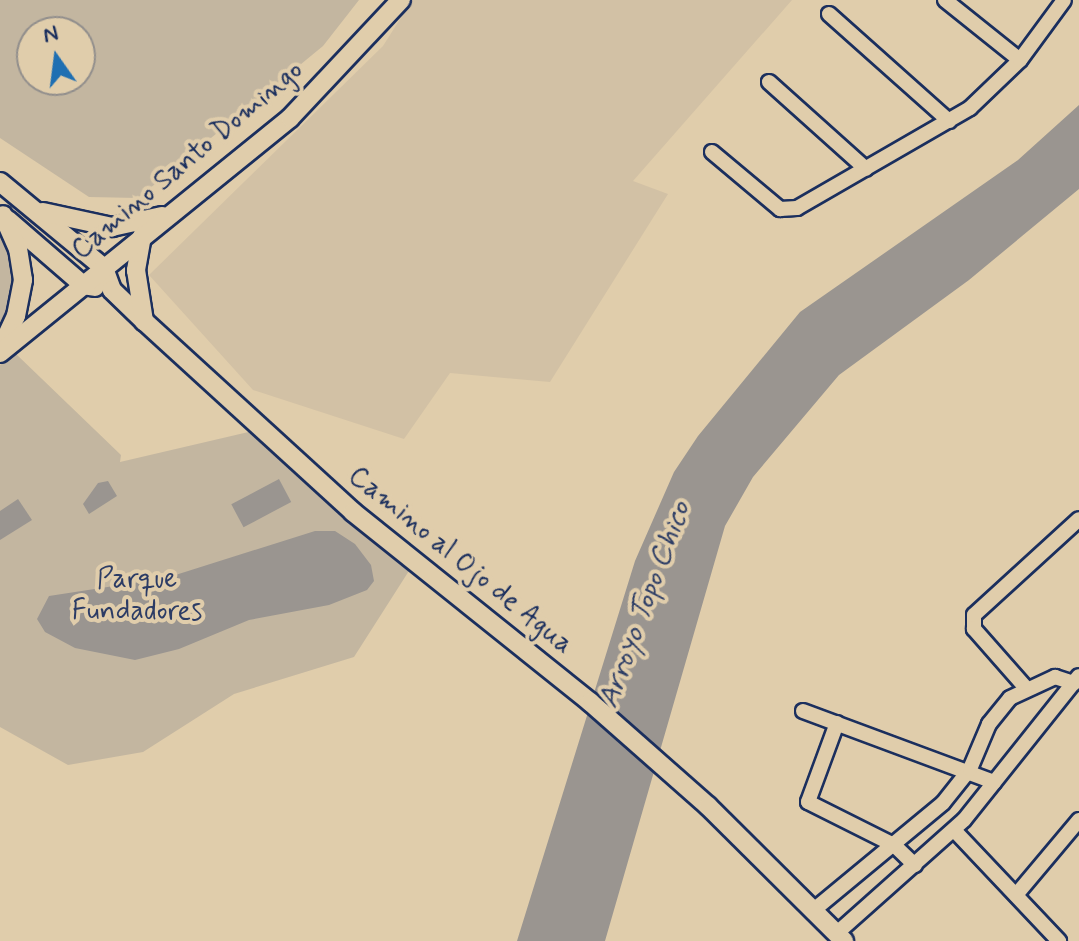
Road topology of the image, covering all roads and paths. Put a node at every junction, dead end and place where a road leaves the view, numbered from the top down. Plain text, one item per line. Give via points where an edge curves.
1 (401, 0) edge
2 (945, 0) edge
3 (1064, 0) edge
4 (829, 14) dead end
5 (1020, 60) junction
6 (769, 82) dead end
7 (949, 121) junction
8 (712, 152) dead end
9 (866, 169) junction
10 (0, 182) edge
11 (31, 208) junction
12 (176, 211) junction
13 (1, 214) edge
14 (142, 236) junction
15 (104, 268) junction
16 (83, 285) junction
17 (112, 290) junction
18 (144, 321) junction
19 (0, 351) edge
20 (1079, 519) edge
21 (1077, 680) edge
22 (1026, 688) junction
23 (803, 711) dead end
24 (837, 723) junction
25 (970, 769) junction
26 (994, 782) junction
27 (1079, 820) edge
28 (954, 830) junction
29 (894, 845) junction
30 (915, 865) junction
31 (1016, 895) junction
32 (815, 909) junction
33 (840, 937) edge
34 (1059, 941) edge

1 - 12 street, Camino Santo Domingo via 290,118
2 - 5 street
3 - 5 street
4 - 7 street
5 - 7 street
6 - 9 street
7 - 9 street
8 - 9 street via 785,211
10 - 11 street
11 - 12 street via 112,227
11 - 15 street
12 - 14 street, Camino Santo Domingo
13 - 16 street
13 - 19 street via 18,249 23,280 16,316
14 - 15 street, Camino Santo Domingo
14 - 18 street via 136,270
15 - 16 street, Camino Santo Domingo
15 - 17 street, Camino al Ojo de Agua
16 - 17 street
16 - 19 street, Camino Santo Domingo
17 - 18 street, Camino al Ojo de Agua
18 - 32 street, Camino al Ojo de Agua via 353,512 590,702
20 - 22 street via 974,615 974,629
21 - 22 street via 1055,677
21 - 26 street
22 - 25 street via 1000,707
23 - 24 street
24 - 25 street
24 - 29 street via 808,802
25 - 26 street
25 - 29 street via 933,813
26 - 28 street
27 - 31 street
28 - 30 street
28 - 31 street
29 - 30 street
29 - 32 street
30 - 33 street
31 - 34 street
32 - 33 street, Camino al Ojo de Agua

